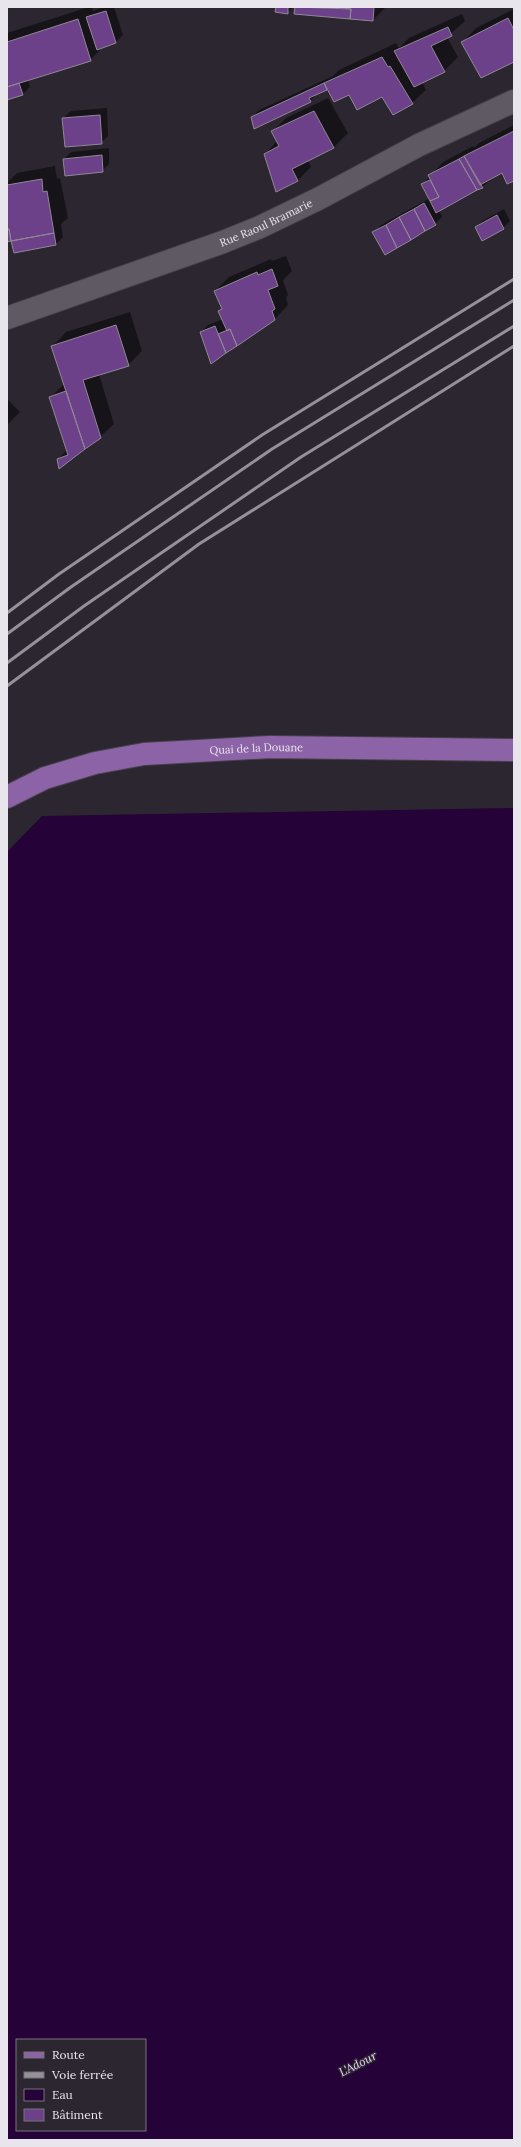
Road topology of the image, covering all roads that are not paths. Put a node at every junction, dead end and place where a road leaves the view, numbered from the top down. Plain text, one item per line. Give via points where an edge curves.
1 (514, 101) edge
2 (7, 318) edge
3 (514, 750) edge
4 (7, 797) edge

1 - 2 street, Rue Raoul Bramarie via 419,145 318,199 252,230
3 - 4 main road, Quai de la Douane via 270,747 144,754 95,763 45,778

